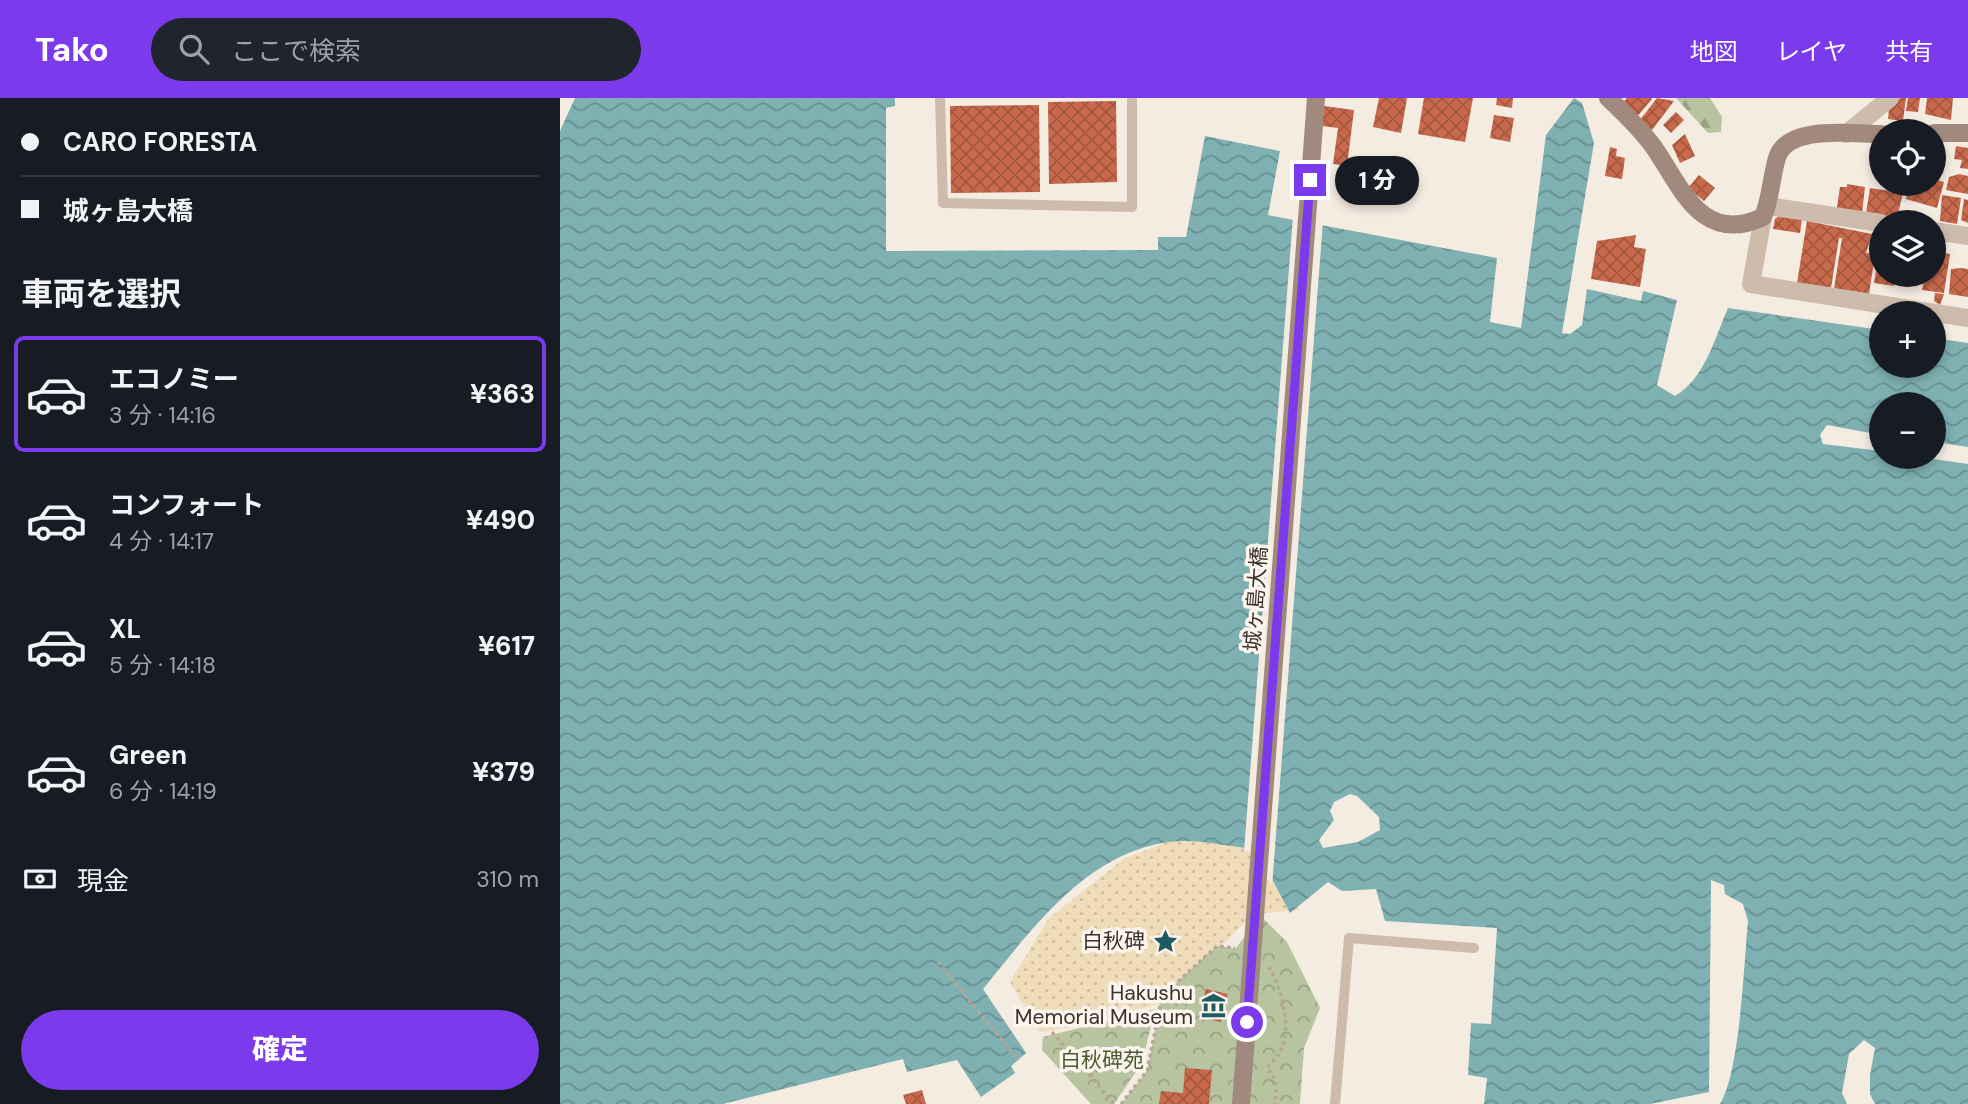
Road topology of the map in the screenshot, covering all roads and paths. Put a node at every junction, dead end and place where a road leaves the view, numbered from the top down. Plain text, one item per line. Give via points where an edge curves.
1 (940, 98) edge
2 (1132, 98) edge
3 (1316, 98) edge
4 (1608, 98) edge
5 (1891, 98) edge
6 (1946, 133) edge
7 (1968, 133) edge
8 (1846, 134) junction
9 (1869, 134) edge
10 (1765, 212) junction
11 (1869, 222) edge
12 (1946, 233) edge
13 (1968, 236) edge
14 (1968, 318) edge
15 (1236, 948) dead end
16 (1474, 948) dead end
17 (1258, 960) dead end
18 (938, 962) dead end
19 (1052, 1032) dead end
20 (1018, 1060) dead end
21 (1147, 1071) junction
22 (1090, 1076) junction
23 (1114, 1104) edge
24 (1121, 1104) edge
25 (1241, 1104) edge
26 (1275, 1104) edge
27 (1335, 1104) edge

1 - 2 lane via 943,203 1132,207
3 - 25 street, 城ヶ島大橋, bridge
4 - 10 street via 1649,141 1692,208 1724,223 1741,224
5 - 8 street
6 - 7 street
8 - 9 street
8 - 10 street via 1808,135 1787,142 1778,157
10 - 11 street
10 - 14 street via 1751,284
12 - 13 street
15 - 21 path via 1216,946 1162,996
16 - 27 lane via 1349,938
17 - 26 path via 1278,982 1285,1027 1282,1048 1267,1068 1276,1081
18 - 20 path
19 - 22 path
21 - 22 path via 1144,1065 1113,1056
21 - 24 path
22 - 23 path

